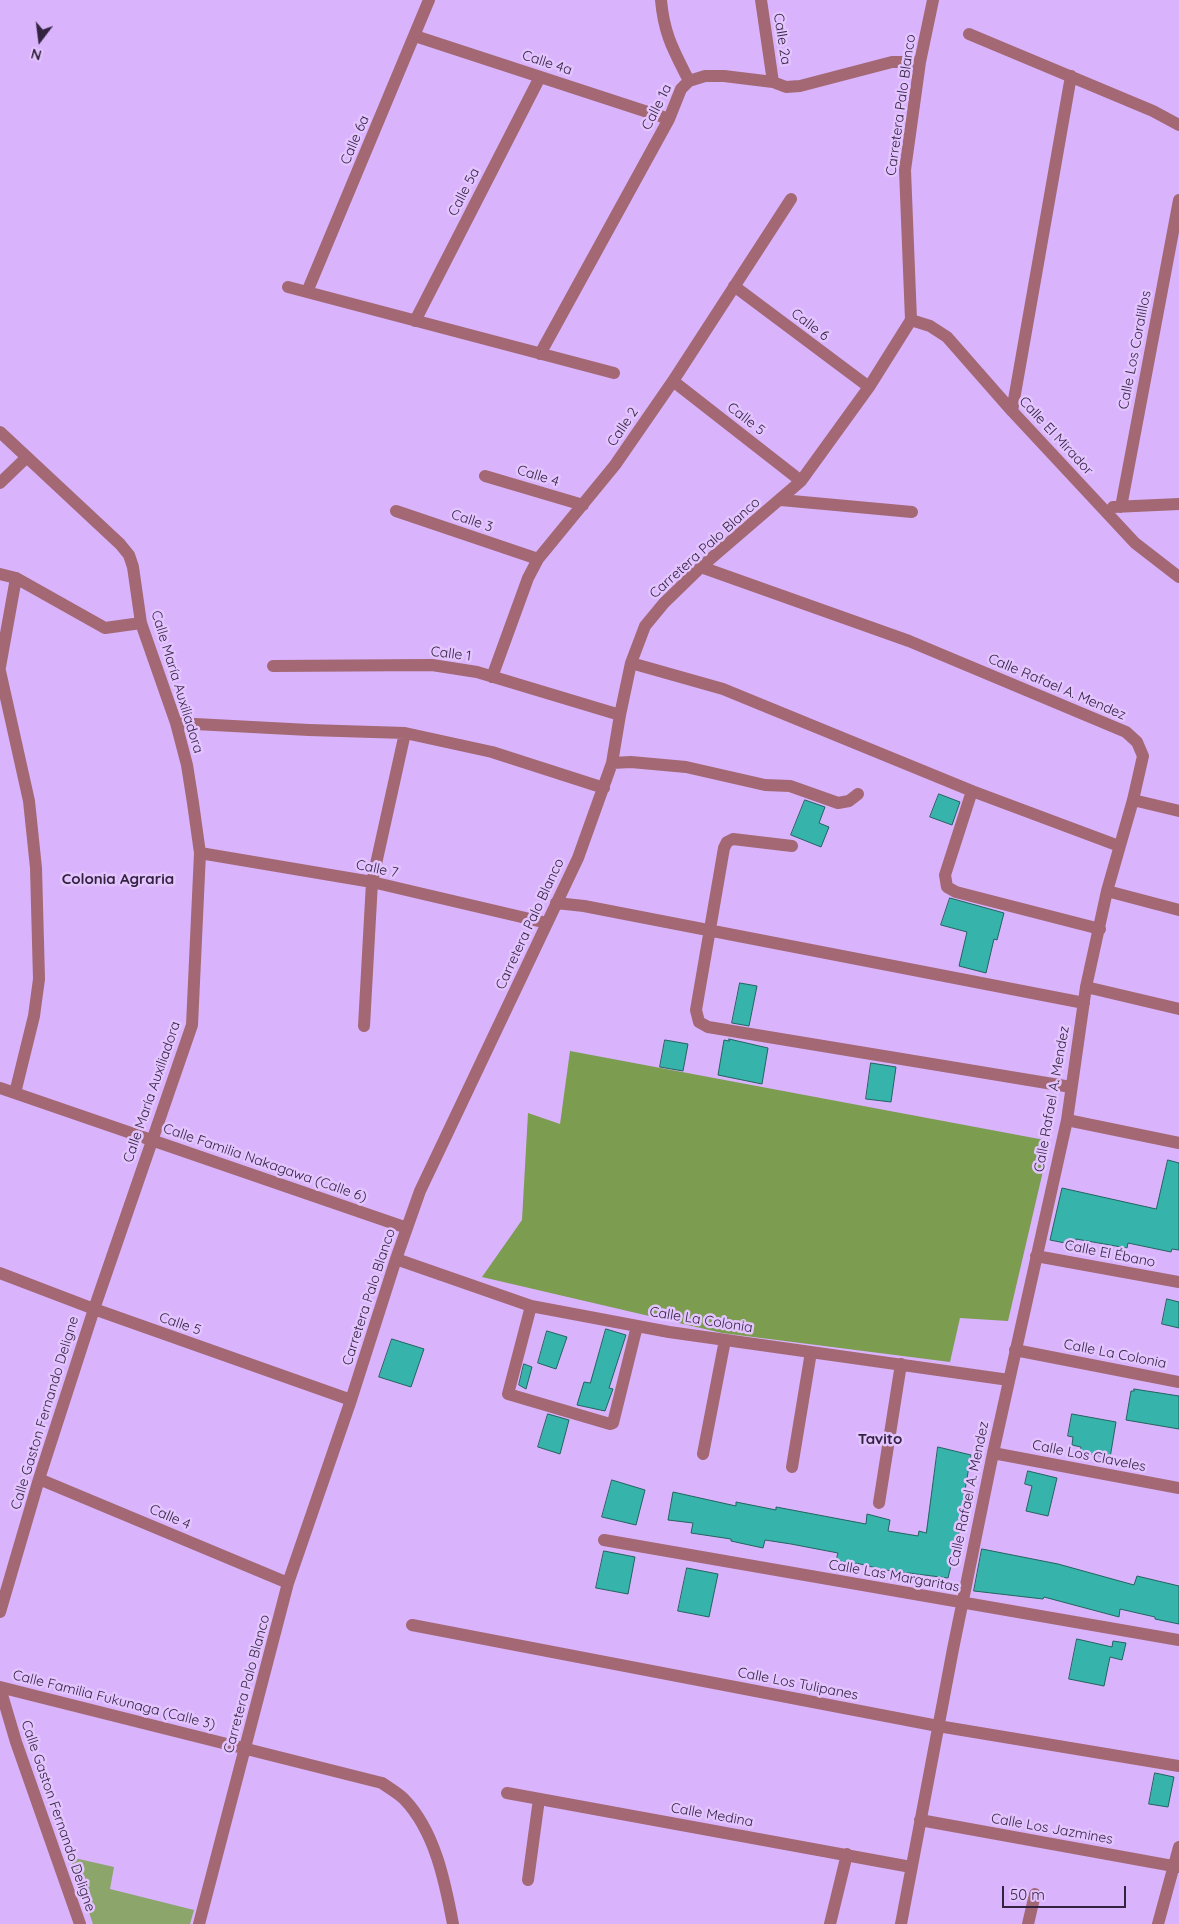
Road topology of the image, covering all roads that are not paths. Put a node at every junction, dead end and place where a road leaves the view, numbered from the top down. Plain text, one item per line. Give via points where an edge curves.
1 (429, 0) edge
2 (661, 0) edge
3 (761, 0) edge
4 (933, 0) edge
5 (969, 34) dead end
6 (415, 36) junction
7 (920, 62) junction
8 (1071, 76) junction
9 (540, 77) junction
10 (689, 81) junction
11 (774, 82) junction
12 (669, 119) junction
13 (1179, 125) edge
14 (791, 199) dead end
15 (1179, 200) edge
16 (734, 286) junction
17 (288, 287) dead end
18 (307, 292) junction
19 (911, 320) junction
20 (415, 321) junction
21 (540, 354) junction
22 (614, 373) dead end
23 (673, 382) junction
24 (869, 387) junction
25 (1012, 411) junction
26 (0, 432) edge
27 (27, 457) junction
28 (485, 476) dead end
29 (801, 481) junction
30 (0, 483) edge
31 (781, 500) junction
32 (1179, 504) edge
33 (583, 505) junction
34 (1100, 506) junction
35 (1121, 507) junction
36 (396, 511) dead end
37 (912, 512) dead end
38 (538, 560) junction
39 (701, 568) junction
40 (0, 574) edge
41 (1179, 577) edge
42 (16, 578) junction
43 (141, 623) junction
44 (631, 663) junction
45 (273, 666) dead end
46 (0, 669) edge
47 (492, 677) junction
48 (3, 708) edge
49 (620, 716) junction
50 (176, 722) junction
51 (405, 733) junction
52 (612, 763) junction
53 (604, 788) junction
54 (972, 790) junction
55 (858, 794) dead end
56 (1133, 800) junction
57 (1179, 811) edge
58 (792, 846) dead end
59 (1120, 846) junction
60 (200, 853) junction
61 (372, 882) junction
62 (1107, 891) junction
63 (556, 904) junction
64 (1179, 910) edge
65 (547, 923) junction
66 (1100, 929) junction
67 (710, 930) junction
68 (1086, 987) junction
69 (1084, 1003) junction
70 (1179, 1009) edge
71 (364, 1026) dead end
72 (1071, 1087) junction
73 (0, 1088) edge
74 (15, 1093) junction
75 (1067, 1120) junction
76 (152, 1140) junction
77 (1179, 1143) edge
78 (407, 1228) junction
79 (1036, 1256) junction
80 (396, 1259) junction
81 (0, 1273) edge
82 (1179, 1282) edge
83 (531, 1306) junction
84 (94, 1309) junction
85 (636, 1326) junction
86 (725, 1340) junction
87 (1015, 1350) junction
88 (811, 1352) junction
89 (901, 1364) junction
90 (1009, 1380) junction
91 (1179, 1382) edge
92 (351, 1400) junction
93 (993, 1453) junction
94 (703, 1454) dead end
95 (792, 1467) dead end
96 (39, 1479) junction
97 (1179, 1488) edge
98 (879, 1503) dead end
99 (604, 1540) dead end
100 (288, 1583) junction
101 (962, 1604) junction
102 (0, 1612) edge
103 (412, 1626) dead end
104 (1179, 1640) edge
105 (0, 1687) edge
106 (938, 1726) junction
107 (245, 1749) junction
108 (1179, 1766) edge
109 (507, 1793) dead end
110 (539, 1799) junction
111 (920, 1820) junction
112 (1179, 1847) edge
113 (846, 1854) junction
114 (1176, 1866) edge
115 (911, 1867) junction
116 (528, 1880) dead end
117 (1035, 1894) dead end
118 (80, 1924) edge
119 (199, 1924) edge
120 (453, 1924) edge
121 (830, 1924) edge
122 (901, 1924) edge
123 (1028, 1924) edge
124 (1158, 1924) edge

1 - 6 street, Calle 6a
2 - 10 street via 668,40
3 - 11 street, Calle 2a
4 - 7 street, Carretera Palo Blanco
5 - 8 street
6 - 9 street, Calle 4a
6 - 18 street, Calle 6a
7 - 11 street, Calle 1a via 892,62 800,86 786,87
7 - 19 street, Carretera Palo Blanco via 905,170
8 - 13 street
8 - 25 street
9 - 12 street, Calle 4a
9 - 20 street, Calle 5a
10 - 11 street, Calle 1a via 705,76 724,76
10 - 12 street, Calle 1a via 681,89
12 - 21 street, Calle 1a
14 - 16 street, Calle 2
15 - 35 street, Calle Los Coralillos
16 - 23 street, Calle 2
16 - 24 street, Calle 6
17 - 18 street
18 - 20 street
19 - 24 street, Carretera Palo Blanco
19 - 25 street, Calle El Mirador via 930,326 947,337
20 - 21 street
21 - 22 street
23 - 29 street, Calle 5
23 - 33 street, Calle 2
24 - 29 street, Carretera Palo Blanco
25 - 34 street, Calle El Mirador
26 - 27 street, Calle María Auxiliadora
27 - 30 street
27 - 43 street, Calle María Auxiliadora via 129,555
28 - 33 street, Calle 4
29 - 31 street, Carretera Palo Blanco
31 - 37 street
31 - 39 street, Carretera Palo Blanco
32 - 35 street
33 - 38 street, Calle 2
34 - 35 street
34 - 41 street, Calle El Mirador via 1135,543
36 - 38 street, Calle 3
38 - 47 street, Calle 2 via 525,585
39 - 44 street, Carretera Palo Blanco via 645,626
39 - 56 street, Calle Rafael A. Mendez via 909,641 1126,732 1137,742 1143,756
40 - 42 street
42 - 43 street via 105,628
42 - 46 street
43 - 50 street, Calle María Auxiliadora
44 - 49 street, Carretera Palo Blanco
44 - 54 street via 723,689
45 - 47 street, Calle 1 via 432,665
46 - 48 street
47 - 49 street, Calle 1
48 - 74 street via 28,800 36,868 39,979 34,1016
49 - 52 street, Carretera Palo Blanco
50 - 51 street
50 - 60 street, Calle María Auxiliadora via 187,766
51 - 53 street via 492,752
51 - 61 street
52 - 53 street, Carretera Palo Blanco
52 - 55 street via 686,767 764,785 790,786 838,803 849,801
53 - 63 street, Carretera Palo Blanco via 578,858
54 - 59 street
54 - 66 street via 945,875 947,887
56 - 57 street
56 - 59 street, Calle Rafael A. Mendez
58 - 67 street via 733,839 727,842
59 - 62 street, Calle Rafael A. Mendez
60 - 61 street, Calle 7
60 - 76 street, Calle María Auxiliadora via 192,1025
61 - 65 street, Calle 7
61 - 71 street
62 - 64 street
62 - 66 street, Calle Rafael A. Mendez
63 - 65 street, Carretera Palo Blanco
63 - 67 street via 584,906
65 - 78 street, Carretera Palo Blanco via 420,1191
66 - 68 street, Calle Rafael A. Mendez
67 - 69 street
67 - 72 street via 696,1010 699,1022 708,1027
68 - 69 street, Calle Rafael A. Mendez
68 - 70 street
69 - 72 street, Calle Rafael A. Mendez
72 - 75 street, Calle Rafael A. Mendez
73 - 74 street, Calle Familia Nakagawa (Calle 6)
74 - 76 street, Calle Familia Nakagawa (Calle 6)
75 - 77 street
75 - 79 street, Calle Rafael A. Mendez
76 - 78 street, Calle Familia Nakagawa (Calle 6)
76 - 84 street, Calle María Auxiliadora
78 - 80 street, Carretera Palo Blanco
79 - 82 street, Calle El Ébano
79 - 87 street, Calle Rafael A. Mendez
80 - 83 street, Calle La Colonia
80 - 92 street, Carretera Palo Blanco
81 - 84 street, Calle 5
83 - 85 street, Calle La Colonia
83 - 85 street via 508,1394 610,1424 613,1423
84 - 92 street, Calle 5
84 - 96 street, Calle Gaston Fernando Deligne
85 - 86 street, Calle La Colonia
86 - 88 street, Calle La Colonia
86 - 94 street
87 - 90 street, Calle Rafael A. Mendez
87 - 91 street, Calle La Colonia
88 - 89 street, Calle La Colonia
88 - 95 street
89 - 90 street, Calle La Colonia
89 - 98 street
90 - 93 street, Calle Rafael A. Mendez
92 - 100 street, Carretera Palo Blanco
93 - 97 street, Calle Los Claveles
93 - 101 street, Calle Rafael A. Mendez
96 - 100 street, Calle 4
96 - 102 street, Calle Gaston Fernando Deligne
99 - 101 street, Calle Las Margaritas
100 - 107 street, Carretera Palo Blanco
101 - 104 street, Calle Las Margaritas
101 - 106 street, Calle Rafael A. Mendez
103 - 106 street, Calle Los Tulipanes
105 - 107 street, Calle Familia Fukunaga (Calle 3)
105 - 118 street, Calle Gaston Fernando Deligne
106 - 108 street, Calle Los Tulipanes
106 - 111 street, Calle Rafael A. Mendez
107 - 119 street, Carretera Palo Blanco
107 - 120 street, Calle Familia Fukunaga (Calle 3) via 382,1783 404,1799 423,1824 433,1848 448,1894
109 - 110 street, Calle Medina
110 - 113 street, Calle Medina
110 - 116 street
111 - 114 street, Calle Los Jazmines
111 - 115 street, Calle Rafael A. Mendez
112 - 114 street
113 - 115 street, Calle Medina
113 - 121 street
114 - 124 street
115 - 122 street, Calle Rafael A. Mendez
117 - 123 street

